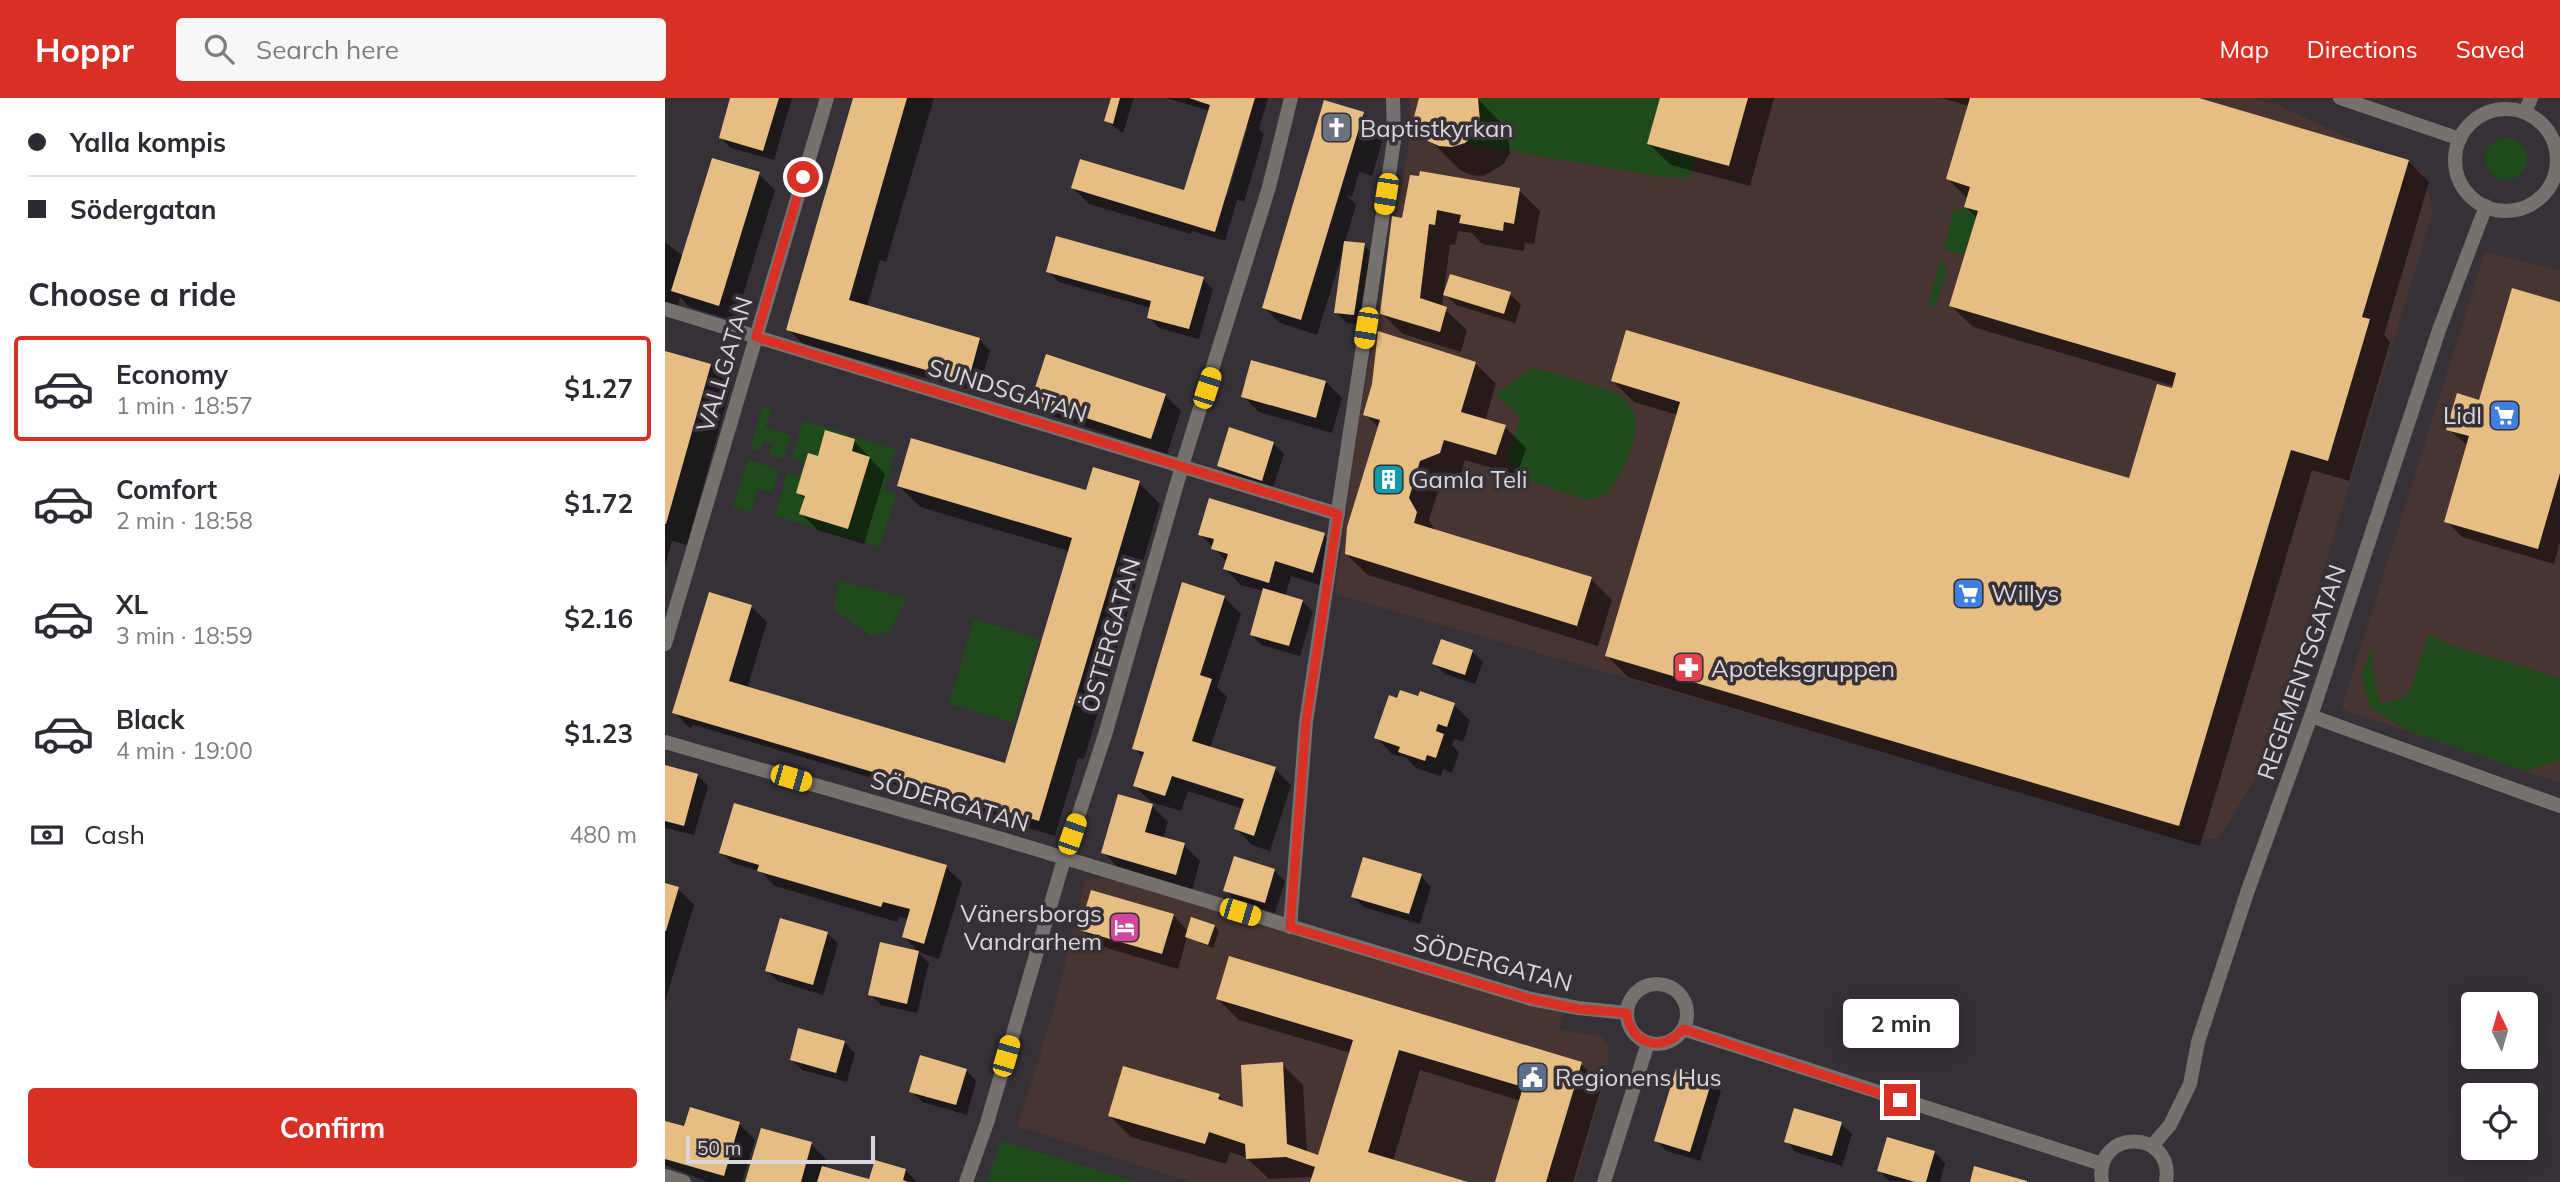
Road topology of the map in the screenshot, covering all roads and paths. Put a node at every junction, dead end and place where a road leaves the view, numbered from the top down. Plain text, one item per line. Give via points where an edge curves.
1 (827, 98) edge
2 (1291, 98) edge
3 (1393, 98) edge
4 (2340, 98) edge
5 (2531, 98) edge
6 (2525, 112) junction
7 (2460, 139) junction
8 (2556, 185) edge
9 (2486, 206) junction
10 (665, 309) edge
11 (756, 337) junction
12 (1182, 466) junction
13 (1338, 514) junction
14 (665, 644) edge
15 (2311, 716) junction
16 (665, 742) edge
17 (2560, 806) edge
18 (1064, 859) junction
19 (1290, 927) junction
20 (1627, 1013) junction
21 (1683, 1029) junction
22 (1648, 1043) junction
23 (2152, 1146) junction
24 (2102, 1164) junction
25 (665, 1176) edge
26 (684, 1182) edge
27 (966, 1182) edge
28 (1604, 1182) edge
29 (2102, 1182) edge
30 (2166, 1182) edge

1 - 11 street, VALLGATAN
2 - 12 street, ÖSTERGATAN via 1269,187
3 - 13 street via 1394,141
4 - 7 street
5 - 6 street
6 - 7 street via 2487,113
6 - 8 street via 2542,124 2554,142
7 - 9 street via 2456,161 2461,182
8 - 9 street via 2523,207 2501,210
9 - 15 street, REGEMENTSGATAN via 2439,330
10 - 11 street, SUNDSGATAN
11 - 12 street, SUNDSGATAN
11 - 14 street, VALLGATAN
12 - 13 street, SUNDSGATAN
12 - 18 street, ÖSTERGATAN via 1105,735
13 - 19 street via 1306,722
15 - 17 street
15 - 23 street, REGEMENTSGATAN via 2198,1042 2190,1084 2170,1125
16 - 18 street, SÖDERGATAN
18 - 19 street, SÖDERGATAN
18 - 27 street, ÖSTERGATAN
19 - 20 street, SÖDERGATAN via 1531,999
20 - 21 street via 1632,997 1640,990 1649,985 1665,986 1685,1004
20 - 22 street via 1632,1031
21 - 22 street via 1668,1042
21 - 24 street
22 - 28 street
23 - 24 street via 2138,1141 2122,1143
23 - 30 street via 2165,1163
24 - 29 street
25 - 26 street

